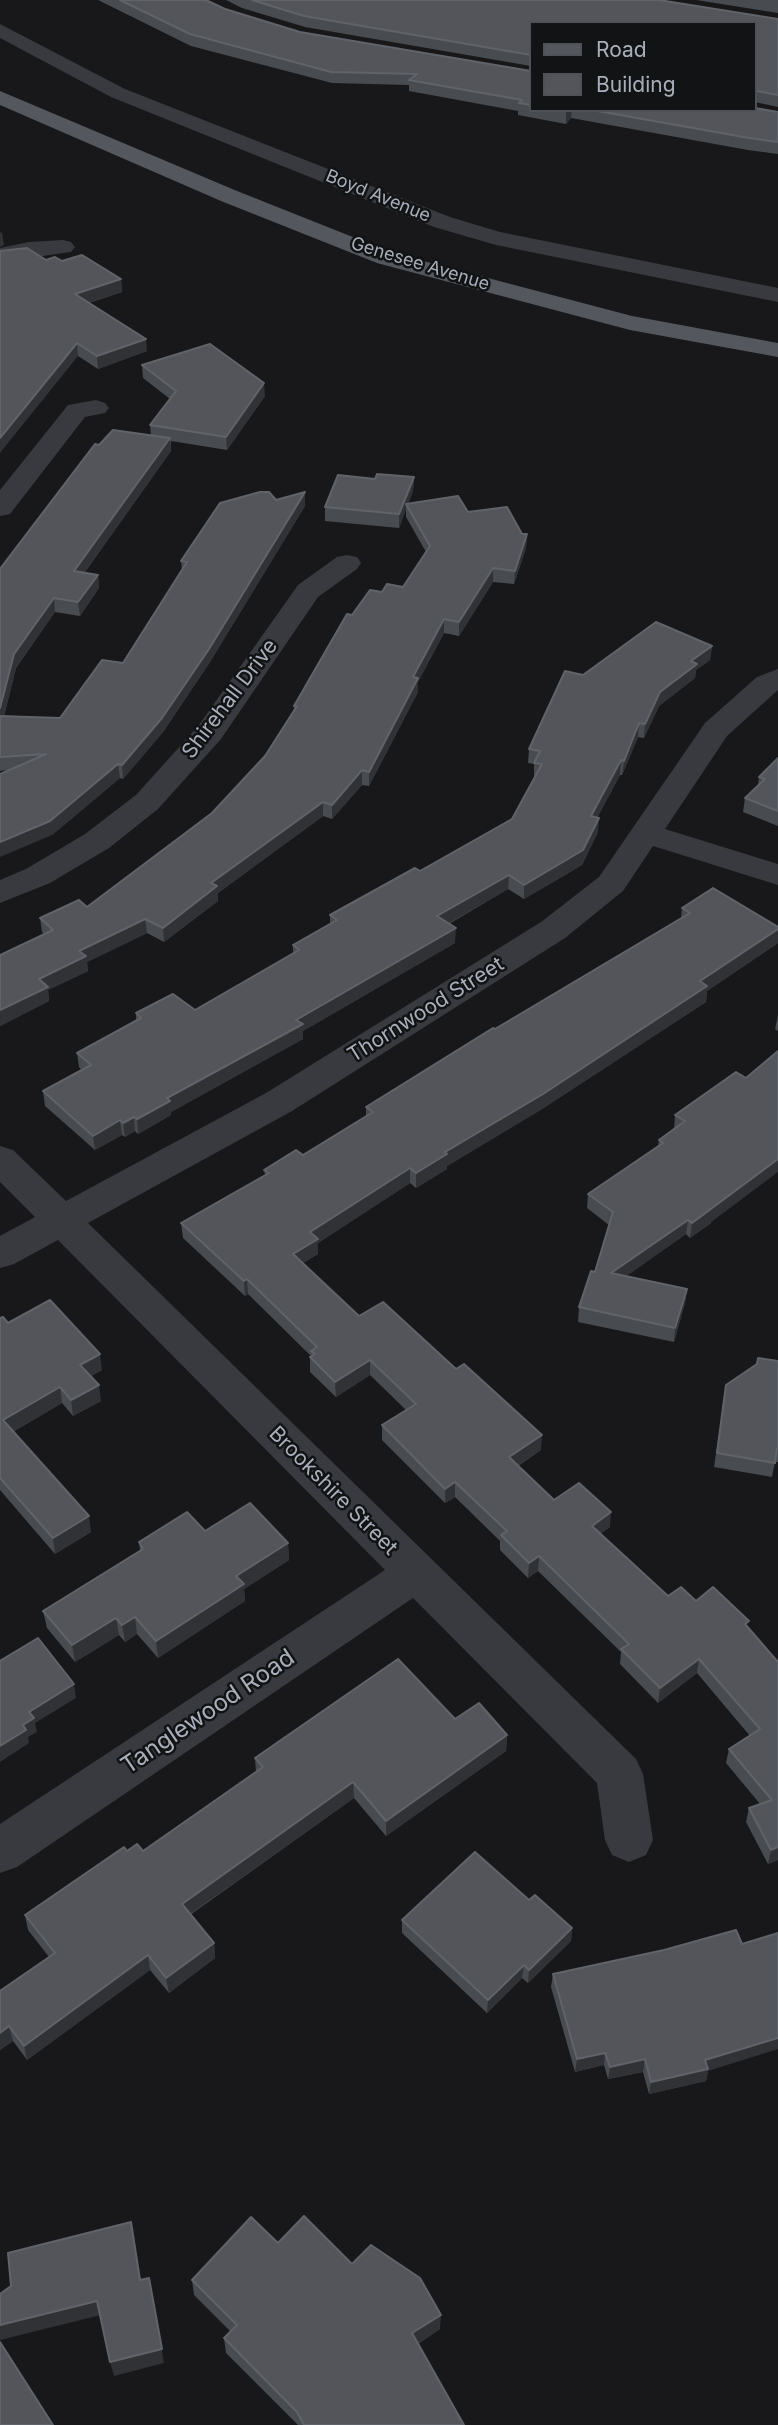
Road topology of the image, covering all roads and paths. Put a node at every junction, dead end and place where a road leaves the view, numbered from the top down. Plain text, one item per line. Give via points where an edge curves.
1 (0, 30) edge
2 (0, 97) edge
3 (64, 247) dead end
4 (0, 255) edge
5 (778, 295) edge
6 (778, 351) edge
7 (96, 408) dead end
8 (0, 508) edge
9 (347, 563) dead end
10 (778, 678) edge
11 (648, 834) junction
12 (778, 875) edge
13 (0, 893) edge
14 (0, 1159) edge
15 (60, 1221) junction
16 (0, 1254) edge
17 (416, 1573) junction
18 (629, 1840) dead end
19 (0, 1851) edge

1 - 5 street, Boyd Avenue via 118,93 442,222 496,238
2 - 6 main road, Genesee Avenue via 385,258 630,323
3 - 4 street
7 - 8 street via 77,410
9 - 13 street, Shirehall Drive via 308,592 210,732 147,802 97,841
10 - 11 street, Thornwood Street via 716,730
11 - 12 street
11 - 15 street, Thornwood Street via 611,884 553,930 279,1102
14 - 15 street, Brookshire Street
15 - 16 street, Thornwood Street
15 - 17 street, Brookshire Street
17 - 18 street, Brookshire Street via 619,1774
17 - 19 street, Tanglewood Road

